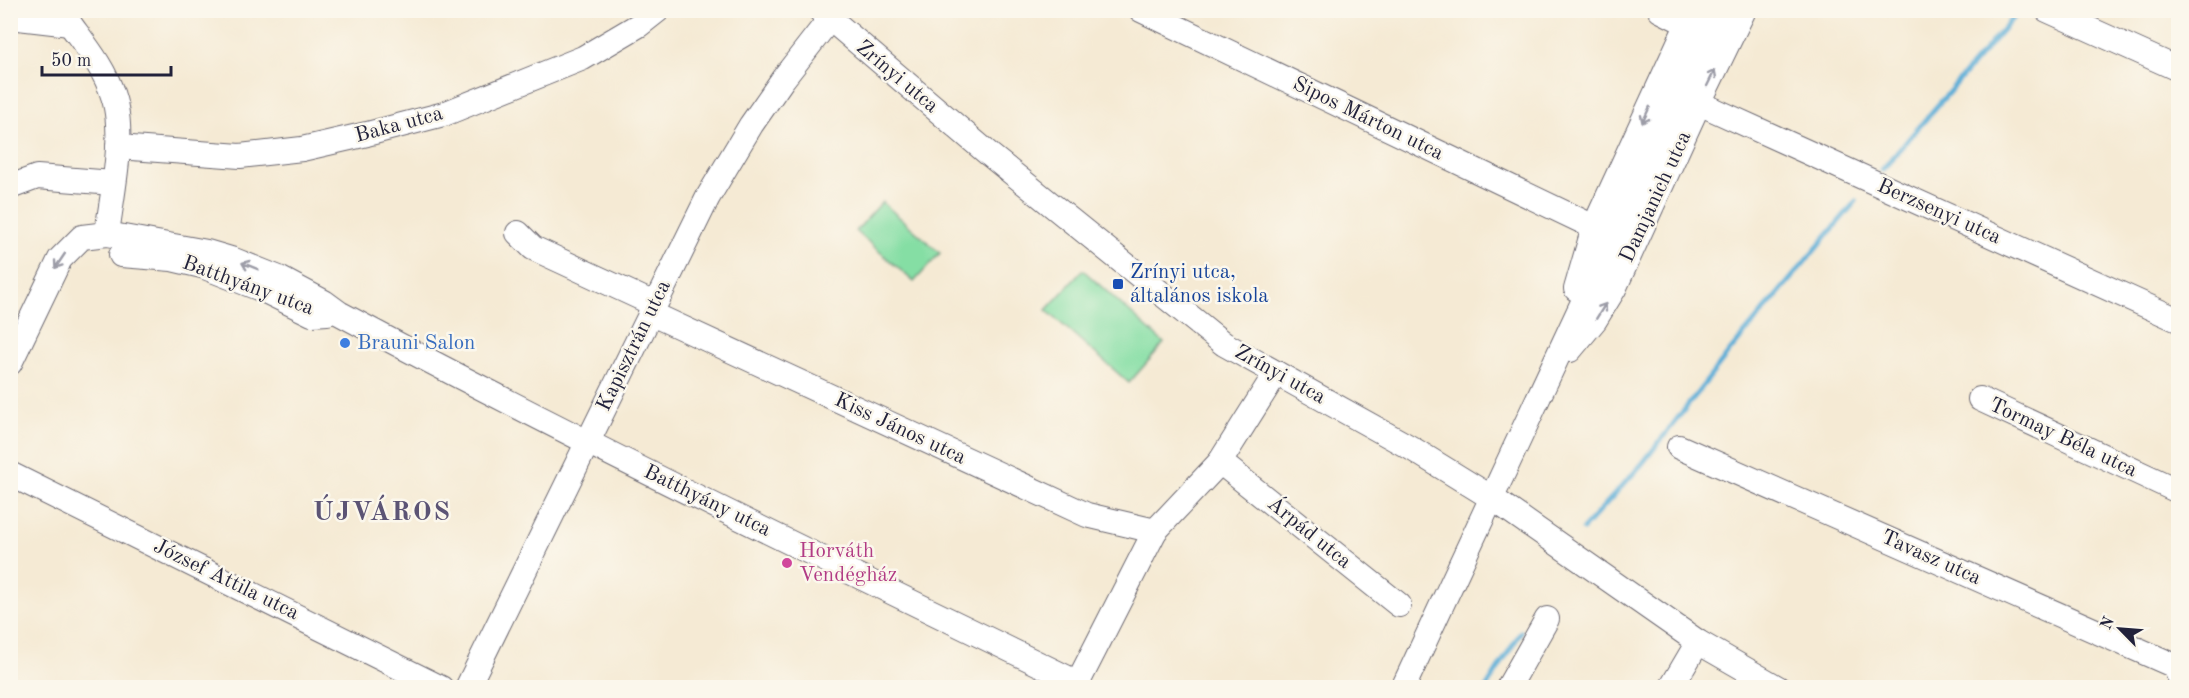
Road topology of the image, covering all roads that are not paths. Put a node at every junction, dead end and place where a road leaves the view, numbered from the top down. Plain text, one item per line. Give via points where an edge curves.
1 (658, 10) edge
2 (1141, 10) edge
3 (1660, 10) edge
4 (1715, 10) edge
5 (1744, 10) edge
6 (2047, 10) edge
7 (824, 15) edge
8 (10, 16) edge
9 (76, 17) edge
10 (1691, 17) edge
11 (2178, 69) edge
12 (1699, 103) junction
13 (118, 147) junction
14 (113, 183) junction
15 (10, 187) edge
16 (518, 233) dead end
17 (107, 234) junction
18 (1603, 235) junction
19 (121, 255) dead end
20 (652, 308) junction
21 (339, 313) junction
22 (2178, 320) edge
23 (12, 361) edge
24 (1276, 373) junction
25 (1551, 373) junction
26 (1980, 399) dead end
27 (586, 442) junction
28 (1679, 447) dead end
29 (1220, 462) junction
30 (10, 474) edge
31 (2178, 491) edge
32 (1492, 498) junction
33 (1155, 531) junction
34 (1399, 605) dead end
35 (1547, 619) dead end
36 (1698, 642) junction
37 (2178, 674) edge
38 (1077, 685) edge
39 (441, 687) edge
40 (467, 687) edge
41 (1403, 687) edge
42 (1508, 687) edge
43 (1671, 687) edge
44 (1778, 687) edge

1 - 13 street, Baka utca via 583,58 444,114 367,134 302,149 240,156
2 - 18 street, Sipos Márton utca
3 - 10 street
4 - 18 main road, Damjanich utca
12 -> 5 street, Damjanich utca
6 - 11 street
7 - 20 street, Kapisztrán utca via 708,197
7 - 24 street, Zrínyi utca via 1224,344
8 - 9 street
9 - 13 street via 114,96 120,126
10 -> 18 street, Damjanich utca
12 - 22 street, Berzsenyi utca
25 -> 12 street, Damjanich utca via 1595,320 1614,289
13 - 14 street
14 - 15 street via 38,177
14 - 17 street
16 - 20 street, Kiss János utca via 533,248
21 -> 17 street, Batthyány utca via 279,278 234,260 183,246
17 -> 23 street via 82,237 60,259
18 - 25 street, Damjanich utca
19 - 21 street, Batthyány utca via 202,266 312,314
20 - 27 street, Kapisztrán utca
20 - 33 street, Kiss János utca via 1087,515
21 - 27 street, Batthyány utca
24 - 29 street
24 - 32 street, Zrínyi utca
25 - 32 street, Damjanich utca
26 - 31 street, Tormay Béla utca
27 - 38 street, Batthyány utca
27 - 40 street, Kapisztrán utca
28 - 37 street, Tavasz utca via 2175,666
29 - 33 street
29 - 34 street, Árpád utca
30 - 39 street, József Attila utca
32 - 36 street, Zrínyi utca
32 - 41 street, Damjanich utca
33 - 38 street
35 - 42 street
36 - 43 street
36 - 44 street, Zrínyi utca

